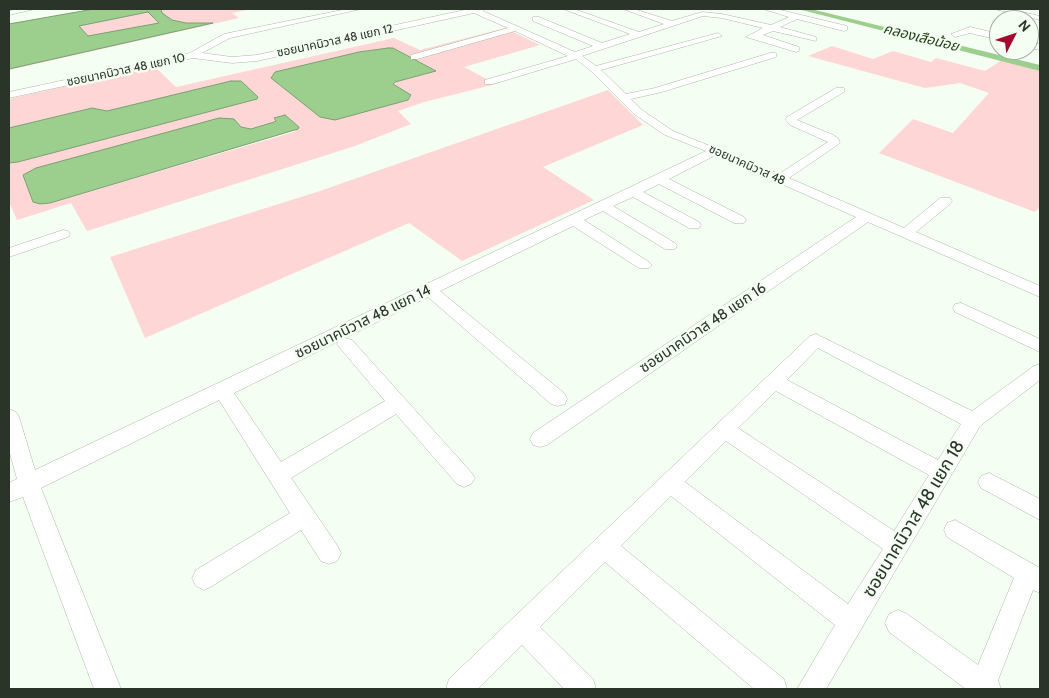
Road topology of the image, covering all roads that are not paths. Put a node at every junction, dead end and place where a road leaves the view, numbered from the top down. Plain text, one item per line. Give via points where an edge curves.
1 (32, 9) edge
2 (357, 9) edge
3 (476, 9) edge
4 (567, 9) edge
5 (627, 9) edge
6 (686, 9) edge
7 (767, 9) edge
8 (998, 9) edge
9 (9, 13) edge
10 (702, 14) junction
11 (797, 16) junction
12 (1040, 18) edge
13 (536, 19) dead end
14 (670, 23) junction
15 (989, 26) edge
16 (514, 28) junction
17 (772, 28) junction
18 (844, 28) dead end
19 (978, 32) junction
20 (637, 34) junction
21 (955, 34) dead end
22 (989, 35) edge
23 (718, 36) dead end
24 (813, 39) dead end
25 (601, 46) junction
26 (796, 49) dead end
27 (773, 55) dead end
28 (193, 56) junction
29 (576, 56) junction
30 (414, 57) dead end
31 (594, 69) junction
32 (489, 82) dead end
33 (840, 90) dead end
34 (9, 95) edge
35 (624, 98) junction
36 (841, 130) dead end
37 (829, 137) junction
38 (716, 151) junction
39 (660, 179) junction
40 (779, 179) junction
41 (634, 192) junction
42 (945, 201) dead end
43 (603, 206) junction
44 (866, 217) junction
45 (574, 220) junction
46 (739, 220) dead end
47 (694, 226) dead end
48 (63, 234) dead end
49 (905, 234) junction
50 (670, 246) dead end
51 (9, 253) edge
52 (644, 265) dead end
53 (429, 290) junction
54 (1040, 292) edge
55 (961, 308) dead end
56 (346, 344) dead end
57 (1040, 346) edge
58 (1040, 371) edge
59 (774, 381) junction
60 (222, 390) junction
61 (558, 399) dead end
62 (398, 403) junction
63 (9, 417) edge
64 (973, 421) junction
65 (725, 430) junction
66 (540, 439) dead end
67 (942, 472) junction
68 (278, 475) junction
69 (464, 478) dead end
70 (671, 482) junction
71 (989, 482) dead end
72 (19, 488) edge
73 (1040, 510) edge
74 (305, 516) junction
75 (955, 530) dead end
76 (897, 546) junction
77 (604, 547) junction
78 (329, 553) dead end
79 (1034, 577) edge
80 (204, 578) dead end
81 (851, 622) junction
82 (898, 623) dead end
83 (522, 627) junction
84 (984, 688) edge
85 (107, 689) edge
86 (459, 689) edge
87 (583, 689) edge
88 (774, 689) edge
89 (811, 689) edge

1 - 9 street
2 - 28 street, ซอยนาคนิวาส 48 แยก 10 via 227,36
3 - 16 street, ซอยนาคนิวาส 48
3 - 28 street, ซอยนาคนิวาส 48 แยก 12 via 257,58 232,60
4 - 20 street
5 - 14 street
6 - 10 street
7 - 11 street
8 - 12 street
10 - 14 street
10 - 17 street
11 - 17 street
11 - 18 street
13 - 25 street
14 - 20 street
15 - 19 street
16 - 29 street, ซอยนาคนิวาส 48
16 - 30 street
17 - 24 street
17 - 26 street via 752,36
19 - 21 street via 963,30
19 - 22 street
20 - 25 street
23 - 31 street
25 - 29 street
27 - 35 street
28 - 34 street, ซอยนาคนิวาส 48 แยก 10
29 - 31 street, ซอยนาคนิวาส 48
29 - 32 street
31 - 35 street, ซอยนาคนิวาส 48
33 - 37 street via 791,119
35 - 38 street, ซอยนาคนิวาส 48 via 669,133
36 - 37 street
37 - 40 street via 834,143
38 - 39 street, ซอยนาคนิวาส 48 แยก 14
38 - 40 street, ซอยนาคนิวาส 48
39 - 41 street, ซอยนาคนิวาส 48 แยก 14
39 - 46 street
40 - 44 street, ซอยนาคนิวาส 48
41 - 43 street, ซอยนาคนิวาส 48 แยก 14
41 - 47 street
42 - 49 street
43 - 45 street, ซอยนาคนิวาส 48 แยก 14
43 - 50 street
44 - 49 street, ซอยนาคนิวาส 48
44 - 66 street, ซอยนาคนิวาส 48 แยก 16
45 - 52 street
45 - 53 street, ซอยนาคนิวาส 48 แยก 14
48 - 51 street
49 - 54 street, ซอยนาคนิวาส 48
53 - 60 street, ซอยนาคนิวาส 48 แยก 14
53 - 61 street
55 - 57 street
56 - 62 street
58 - 64 street, ซอยนาคนิวาส 48 แยก 18
59 - 64 street via 816,340
59 - 65 street
59 - 67 street
60 - 68 street
60 - 72 street, ซอยนาคนิวาส 48 แยก 14
62 - 68 street
62 - 69 street
63 - 72 street
64 - 67 street, ซอยนาคนิวาส 48 แยก 18
65 - 70 street
65 - 76 street
67 - 76 street, ซอยนาคนิวาส 48 แยก 18
68 - 74 street
70 - 77 street
70 - 81 street
71 - 73 street
72 - 85 street
74 - 78 street
74 - 80 street
75 - 79 street
76 - 81 street, ซอยนาคนิวาส 48 แยก 18
77 - 83 street
77 - 88 street
79 - 84 street
81 - 89 street, ซอยนาคนิวาส 48 แยก 18
82 - 84 street
83 - 86 street
83 - 87 street

